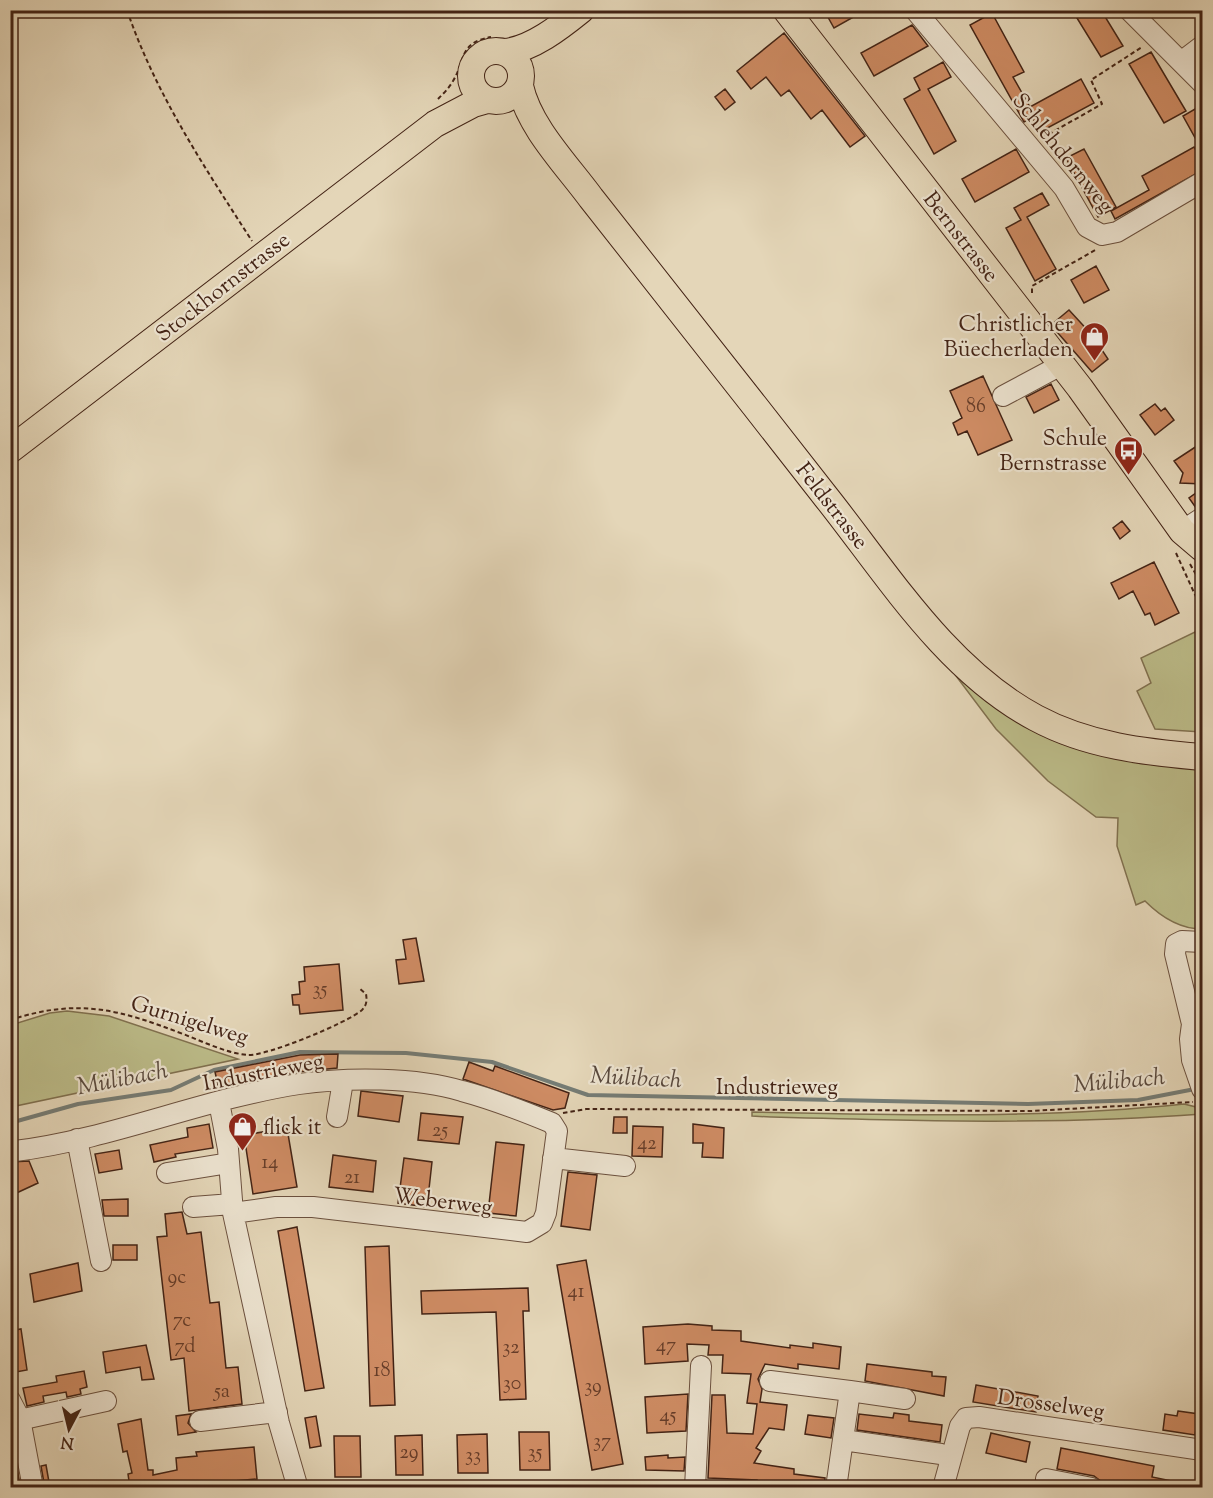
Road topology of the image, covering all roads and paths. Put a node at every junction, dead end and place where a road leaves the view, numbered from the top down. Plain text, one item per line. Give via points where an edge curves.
1 (127, 10) edge
2 (581, 10) edge
3 (786, 10) edge
4 (915, 10) edge
5 (1129, 10) edge
6 (553, 32) junction
7 (1156, 38) junction
8 (1203, 46) edge
9 (505, 52) junction
10 (1181, 62) junction
11 (471, 78) junction
12 (521, 79) junction
13 (1203, 82) edge
14 (493, 101) junction
15 (435, 124) junction
16 (544, 135) junction
17 (1029, 145) junction
18 (1203, 182) edge
19 (1102, 235) junction
20 (263, 255) junction
21 (1014, 303) junction
22 (1061, 364) junction
23 (1004, 396) dead end
24 (10, 450) edge
25 (1187, 531) edge
26 (1203, 548) edge
27 (1203, 568) edge
28 (1203, 610) edge
29 (1203, 757) edge
30 (1203, 942) edge
31 (359, 988) dead end
32 (10, 1020) edge
33 (343, 1081) junction
34 (1202, 1091) edge
35 (219, 1102) junction
36 (337, 1117) dead end
37 (552, 1123) junction
38 (77, 1139) junction
39 (13, 1152) edge
40 (553, 1158) junction
41 (229, 1163) junction
42 (625, 1166) dead end
43 (168, 1173) dead end
44 (193, 1207) dead end
45 (233, 1209) junction
46 (101, 1261) dead end
47 (701, 1366) dead end
48 (770, 1381) dead end
49 (850, 1391) junction
50 (905, 1399) dead end
51 (10, 1400) edge
52 (106, 1401) dead end
53 (278, 1417) junction
54 (15, 1420) edge
55 (201, 1420) dead end
56 (228, 1428) dead end
57 (843, 1440) junction
58 (1203, 1450) edge
59 (941, 1454) dead end
60 (1046, 1479) dead end
61 (300, 1487) edge
62 (33, 1488) edge
63 (695, 1488) edge
64 (836, 1488) edge
65 (943, 1488) edge
66 (1092, 1488) edge

1 - 20 path via 146,58 184,131
2 - 6 main road
3 - 21 main road, Bernstrasse
4 - 17 street, Schlehdornweg
5 - 7 street
6 - 9 main road
6 - 12 main road
7 - 10 street
7 - 17 path via 1091,80 1102,104
8 - 10 street
9 - 11 main road via 482,55 472,68
9 - 12 main road via 516,60
10 - 13 street
11 - 14 main road via 476,91
11 - 15 main road, Stockhornstrasse
12 - 14 main road via 511,96
12 - 16 main road, Feldstrasse via 523,98
14 - 15 main road, Stockhornstrasse via 473,104
14 - 16 main road, Feldstrasse
15 - 20 main road, Stockhornstrasse
16 - 29 main road, Feldstrasse via 908,600 968,669 1017,707 1077,736 1118,747
17 - 19 street, Schlehdornweg via 1064,188 1087,227
18 - 19 street, Schlehdornweg via 1117,232
19 - 21 path via 1098,249 1032,286 1033,292
20 - 24 main road, Stockhornstrasse
21 - 22 main road, Bernstrasse
22 - 23 street
22 - 25 main road, Bernstrasse
25 - 26 main road, Bernstrasse
25 - 27 main road
25 - 28 path via 1176,551
30 - 34 street via 1182,941 1176,944 1175,954 1192,1024 1192,1060
31 - 32 path, Gurnigelweg via 367,1001 363,1009 343,1022 273,1051 251,1055 101,1009 57,1008
33 - 35 street, Industrieweg via 299,1084
33 - 36 street
33 - 37 street, Industrieweg via 440,1086
34 - 37 path, Industrieweg via 1031,1111 586,1108 572,1109
35 - 38 street, Industrieweg
35 - 41 street
37 - 40 street, Weberweg via 557,1131
38 - 39 street, Industrieweg
38 - 46 street
40 - 42 street
40 - 45 street, Weberweg via 546,1213 542,1223 527,1232 313,1207
41 - 43 street
41 - 45 street
44 - 45 street
45 - 53 street
47 - 63 street
48 - 49 street
49 - 50 street
49 - 57 street
51 - 54 street
52 - 54 street
53 - 55 street
53 - 56 street
53 - 61 street
54 - 62 street
57 - 59 street
57 - 64 street
58 - 65 street, Drosselweg via 966,1418 960,1426
60 - 66 street

